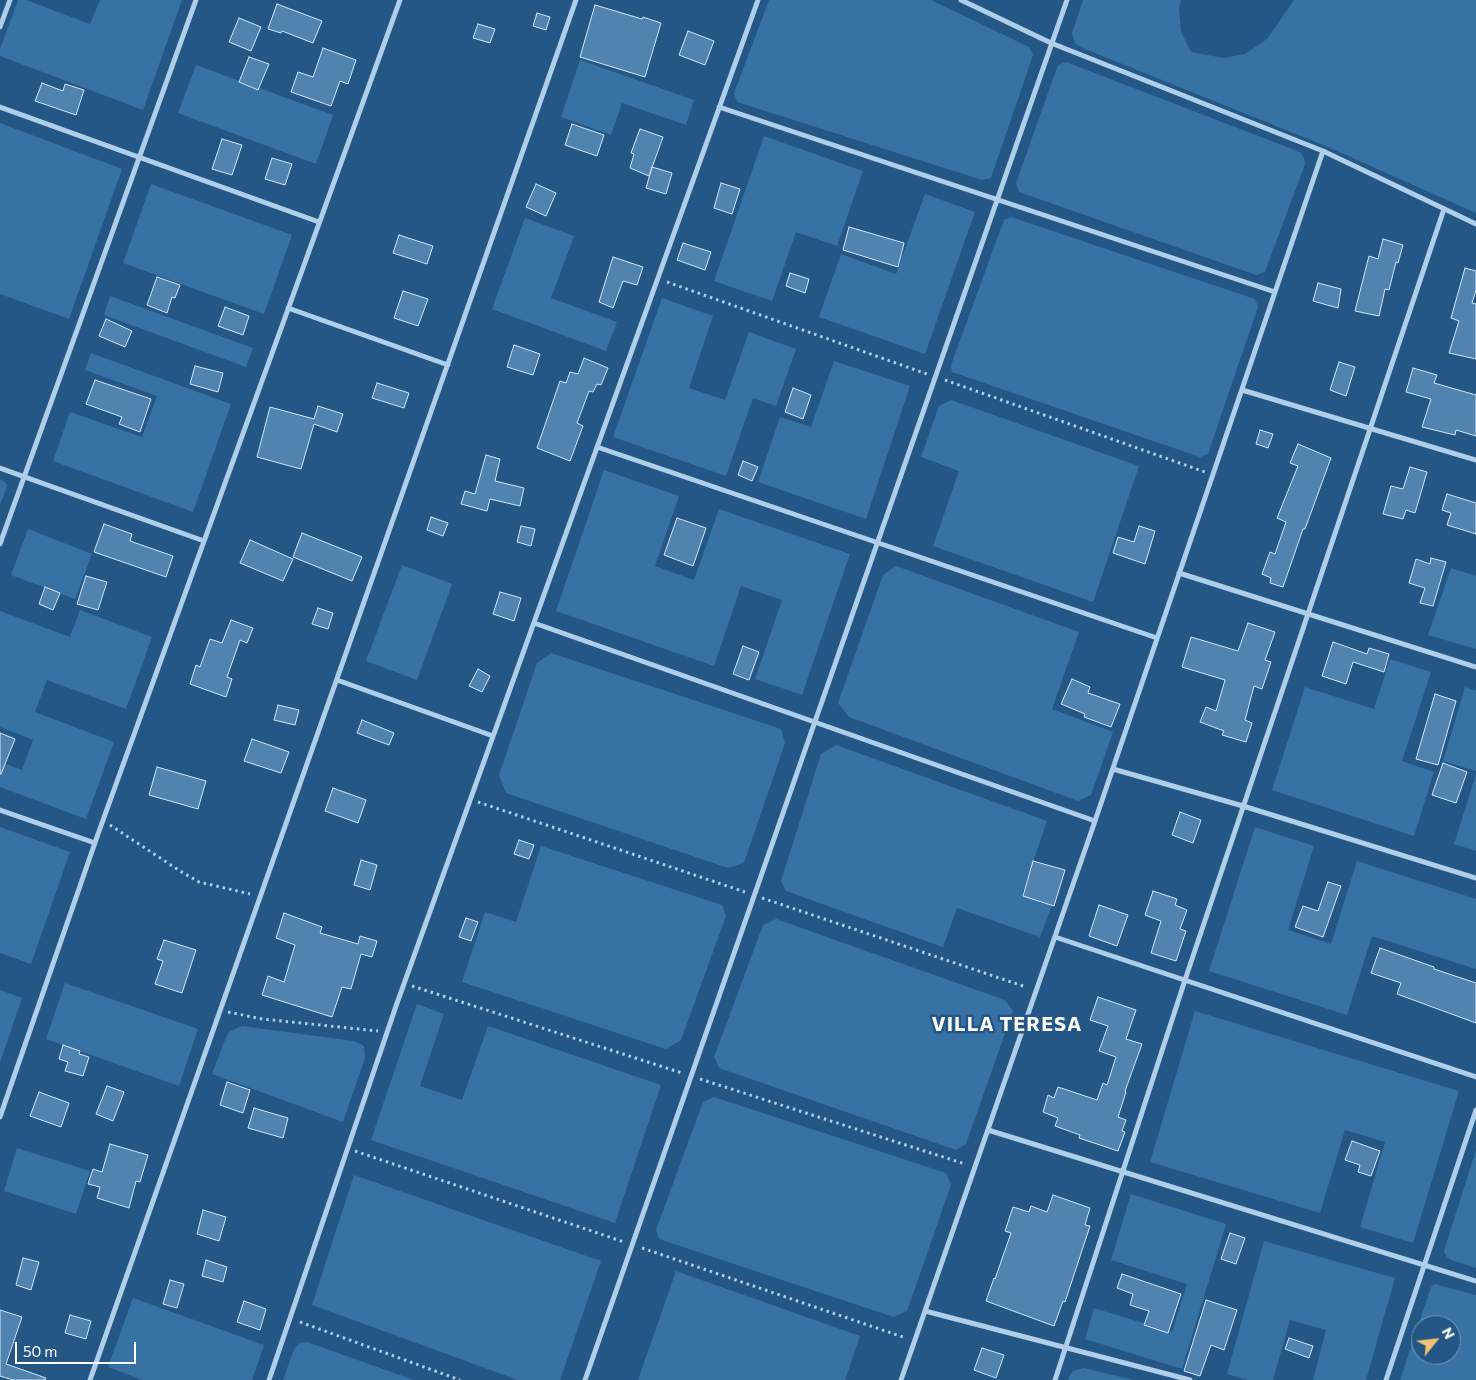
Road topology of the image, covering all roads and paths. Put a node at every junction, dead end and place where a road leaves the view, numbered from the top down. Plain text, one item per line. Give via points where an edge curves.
1 (10, 0) edge
2 (196, 0) edge
3 (400, 0) edge
4 (576, 0) edge
5 (758, 0) edge
6 (961, 0) edge
7 (1067, 0) edge
8 (0, 27) edge
9 (1051, 42) junction
10 (0, 107) edge
11 (719, 107) junction
12 (1323, 151) junction
13 (139, 157) junction
14 (996, 200) junction
15 (1444, 209) junction
16 (319, 222) junction
17 (1476, 224) edge
18 (1275, 292) junction
19 (288, 308) junction
20 (448, 365) junction
21 (1242, 390) junction
22 (1370, 428) junction
23 (597, 447) junction
24 (1476, 460) edge
25 (0, 468) edge
26 (24, 476) junction
27 (204, 541) junction
28 (877, 542) junction
29 (0, 544) edge
30 (1180, 573) junction
31 (1308, 614) junction
32 (534, 623) junction
33 (1157, 638) junction
34 (1476, 667) edge
35 (337, 680) junction
36 (814, 722) junction
37 (493, 736) junction
38 (1113, 768) junction
39 (1244, 806) junction
40 (0, 810) edge
41 (103, 820) junction
42 (1095, 820) junction
43 (95, 842) junction
44 (1476, 878) edge
45 (260, 897) junction
46 (1054, 937) junction
47 (1185, 980) junction
48 (220, 1011) junction
49 (387, 1032) junction
50 (1476, 1077) edge
51 (1476, 1110) edge
52 (0, 1117) edge
53 (988, 1130) junction
54 (1123, 1172) junction
55 (1425, 1265) junction
56 (1476, 1281) edge
57 (925, 1311) junction
58 (290, 1318) junction
59 (1066, 1348) junction
60 (90, 1380) edge
61 (269, 1380) edge
62 (460, 1380) edge
63 (585, 1380) edge
64 (901, 1380) edge
65 (1055, 1380) edge
66 (1190, 1380) edge
67 (1386, 1380) edge

1 - 8 street
2 - 13 street
3 - 16 street
4 - 20 street
5 - 11 street
6 - 9 street
7 - 9 street
9 - 12 street
9 - 14 street
10 - 13 street
11 - 14 street
11 - 23 street
12 - 15 street
12 - 18 street
13 - 16 street
13 - 26 street
14 - 18 street
14 - 28 street
15 - 17 street
15 - 22 street
16 - 19 street
18 - 21 street
19 - 20 street
19 - 27 street
20 - 35 street
21 - 22 street
21 - 30 street
22 - 24 street
22 - 31 street
23 - 28 street
23 - 32 street
25 - 26 street
26 - 27 street
26 - 29 street
27 - 41 street
28 - 33 street
28 - 36 street
30 - 31 street
30 - 33 street
31 - 34 street
31 - 39 street
32 - 36 street
32 - 37 street
33 - 38 street
35 - 37 street
35 - 45 street
36 - 42 street
36 - 63 street
37 - 49 street
38 - 39 street
38 - 42 street
39 - 44 street
39 - 47 street
40 - 43 street
41 - 43 street
41 - 45 path via 199,882
42 - 46 street
43 - 52 street
45 - 48 street
46 - 47 street
46 - 53 street
47 - 50 street
47 - 54 street
48 - 49 path via 262,1019
48 - 60 street
49 - 58 street
51 - 55 street
53 - 54 street
53 - 57 street
54 - 55 street
54 - 59 street
55 - 56 street
55 - 67 street
57 - 59 street
57 - 64 street
58 - 61 street
58 - 62 path
59 - 65 street
59 - 66 street

